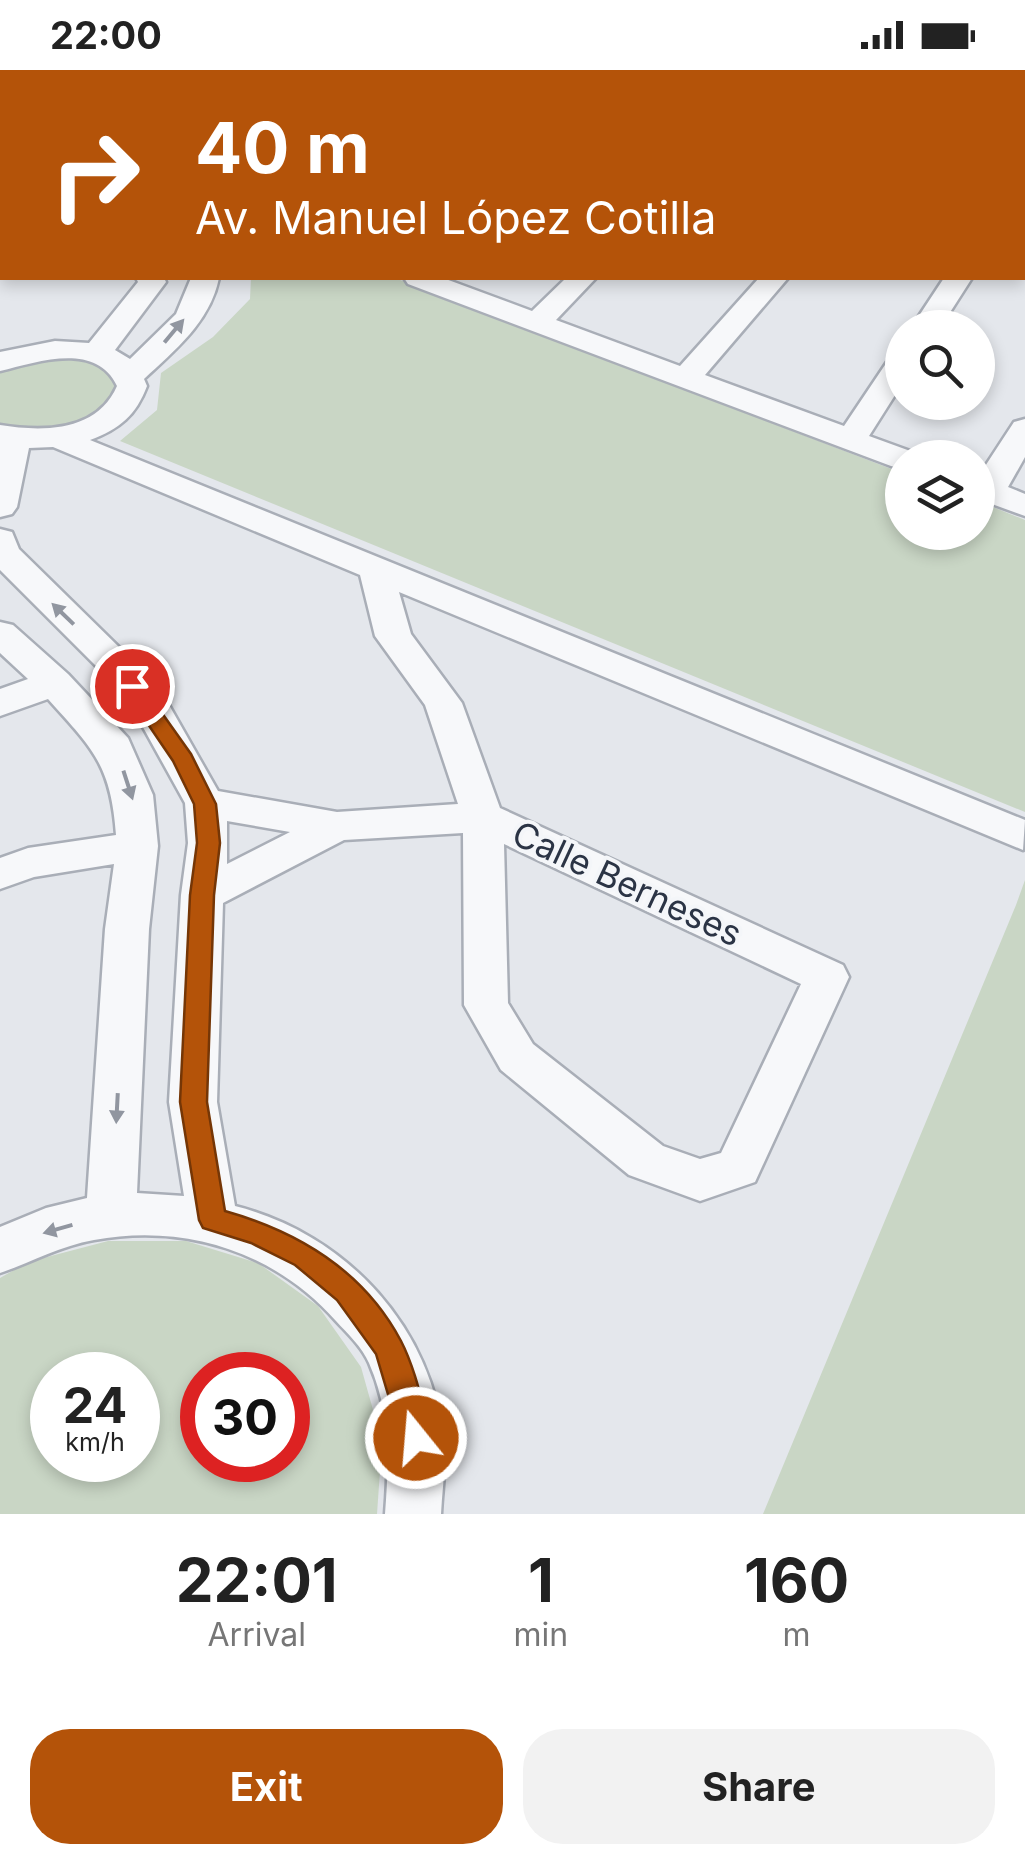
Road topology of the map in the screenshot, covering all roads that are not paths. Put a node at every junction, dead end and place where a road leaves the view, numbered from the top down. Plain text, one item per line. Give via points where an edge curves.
1 (151, 280) edge
2 (205, 280) edge
3 (423, 280) edge
4 (580, 280) edge
5 (772, 280) edge
6 (957, 280) edge
7 (937, 310) edge
8 (538, 322) junction
9 (96, 354) junction
10 (0, 362) edge
11 (130, 376) junction
12 (686, 378) junction
13 (885, 388) edge
14 (1025, 430) edge
15 (7, 437) edge
16 (56, 438) junction
17 (851, 439) junction
18 (885, 452) edge
19 (995, 472) edge
20 (995, 494) edge
21 (1025, 506) edge
22 (0, 507) edge
23 (0, 540) edge
24 (376, 569) junction
25 (0, 633) edge
26 (55, 683) junction
27 (0, 702) edge
28 (205, 804) junction
29 (483, 817) junction
30 (337, 826) junction
31 (1023, 835) edge
32 (137, 846) junction
33 (0, 874) edge
34 (202, 895) junction
35 (111, 1217) junction
36 (213, 1220) junction
37 (0, 1250) edge
38 (413, 1514) edge

1 - 9 street
11 -> 2 street via 171,336 203,294
3 - 8 street
4 - 8 street
5 - 12 street
6 - 7 street
8 - 12 street
9 - 10 street via 40,351
9 - 11 street
11 - 16 street via 130,397 111,418
12 - 17 street
13 - 17 street
14 - 19 street
15 - 16 street
15 - 22 street
16 - 24 street
17 - 18 street
20 - 21 street
28 -> 23 street via 155,714 110,659 2,552
24 - 29 street via 394,636 443,703
24 - 31 street
25 - 26 street
26 - 27 street
26 -> 32 street via 114,746 133,795
28 - 30 street
28 - 34 street via 209,843
29 - 29 street, Calle Berneses via 486,1005 516,1058 646,1161 700,1180 738,1168 827,976
29 - 30 street
30 - 34 street
32 - 33 street via 28,863
32 -> 35 street
34 - 36 street via 193,1102
35 - 36 street
35 -> 37 street
36 - 38 street via 305,1256 348,1290 390,1348 416,1438

